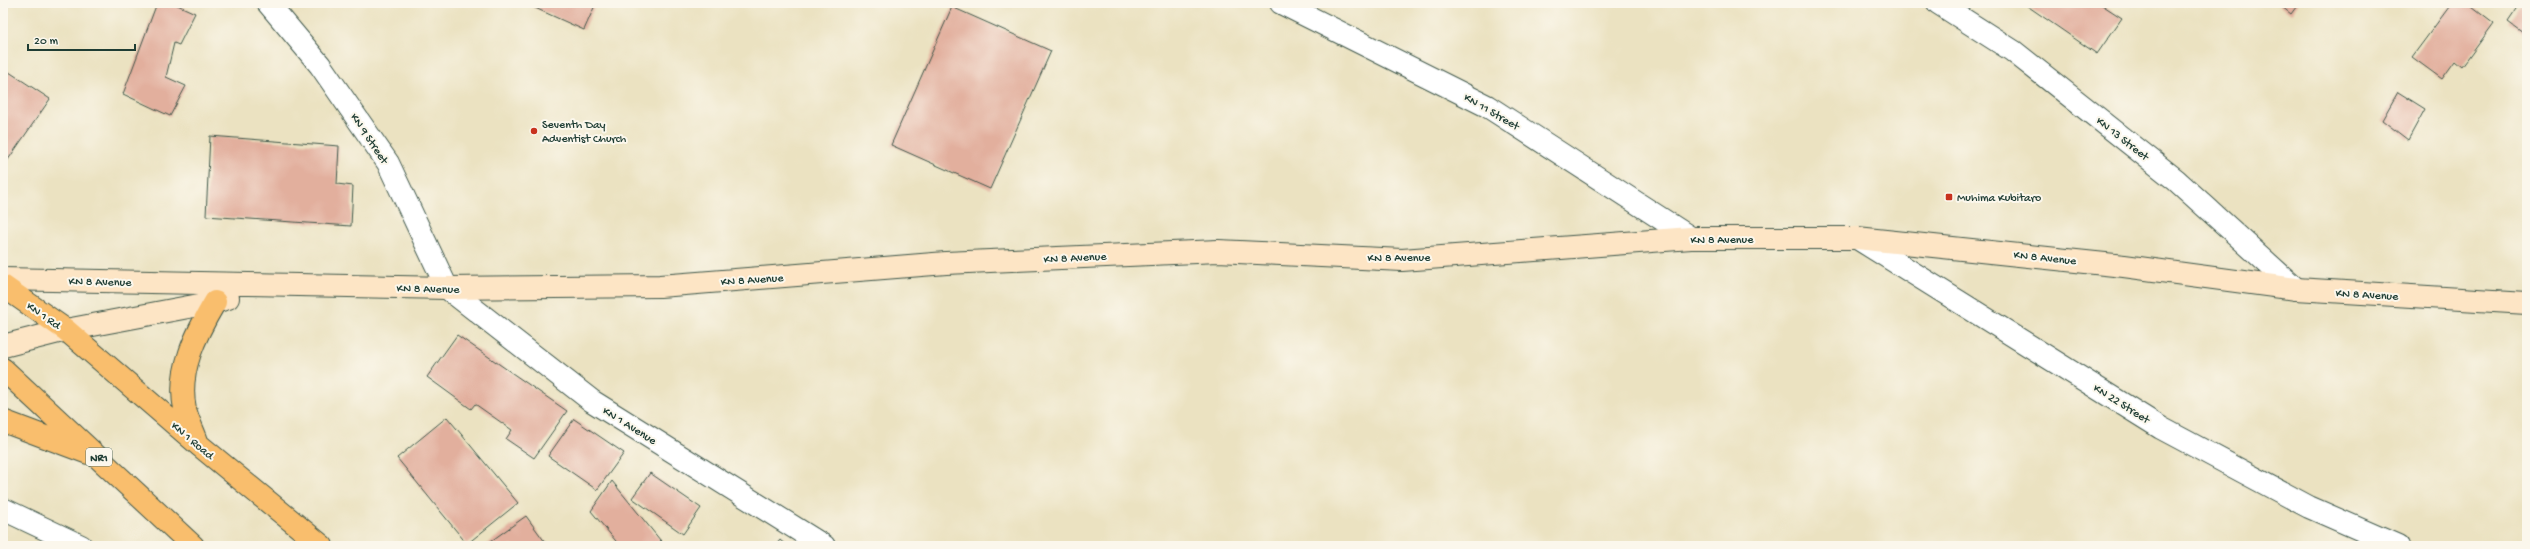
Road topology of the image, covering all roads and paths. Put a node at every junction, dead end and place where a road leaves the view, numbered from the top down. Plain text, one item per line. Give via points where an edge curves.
1 (268, 3) edge
2 (1281, 3) edge
3 (1938, 3) edge
4 (1691, 238) junction
5 (1857, 238) junction
6 (3, 279) edge
7 (268, 284) junction
8 (3, 286) edge
9 (447, 288) junction
10 (2296, 289) junction
11 (215, 302) junction
12 (2527, 303) edge
13 (66, 330) junction
14 (3, 346) edge
15 (3, 369) edge
16 (3, 421) edge
17 (199, 445) junction
18 (100, 458) junction
19 (3, 509) edge
20 (81, 546) edge
21 (193, 546) edge
22 (322, 546) edge
23 (824, 546) edge
24 (2398, 546) edge

1 - 9 street, KN 9 Street via 320,65 388,163
2 - 4 street, KN 11 Street via 1487,106
3 - 10 street, KN 13 Street via 2013,51 2176,180
4 - 5 main road, KN 8 Avenue
4 - 9 main road, KN 8 Avenue via 1402,260 1218,251 946,263 660,286
5 - 10 main road, KN 8 Avenue via 2116,265
5 - 24 street, KN 22 Street via 2161,428 2309,507
6 - 7 main road, KN 8 Avenue
7 - 9 main road, KN 8 Avenue
7 - 11 main road, KN 8 Avenue
8 - 13 highway, KN 1 Rd
9 - 23 street, KN 1 Avenue via 592,401
10 - 12 main road, KN 8 Avenue
11 - 13 main road, KN 8 Avenue
11 - 17 highway via 196,334 185,370 185,409
13 - 14 main road, KN 8 Avenue
13 - 17 highway, KN 1 Road
15 - 18 highway, NR1
16 - 18 highway
17 - 22 highway, KN 1 Road
18 - 21 highway, NR1
19 - 20 street

